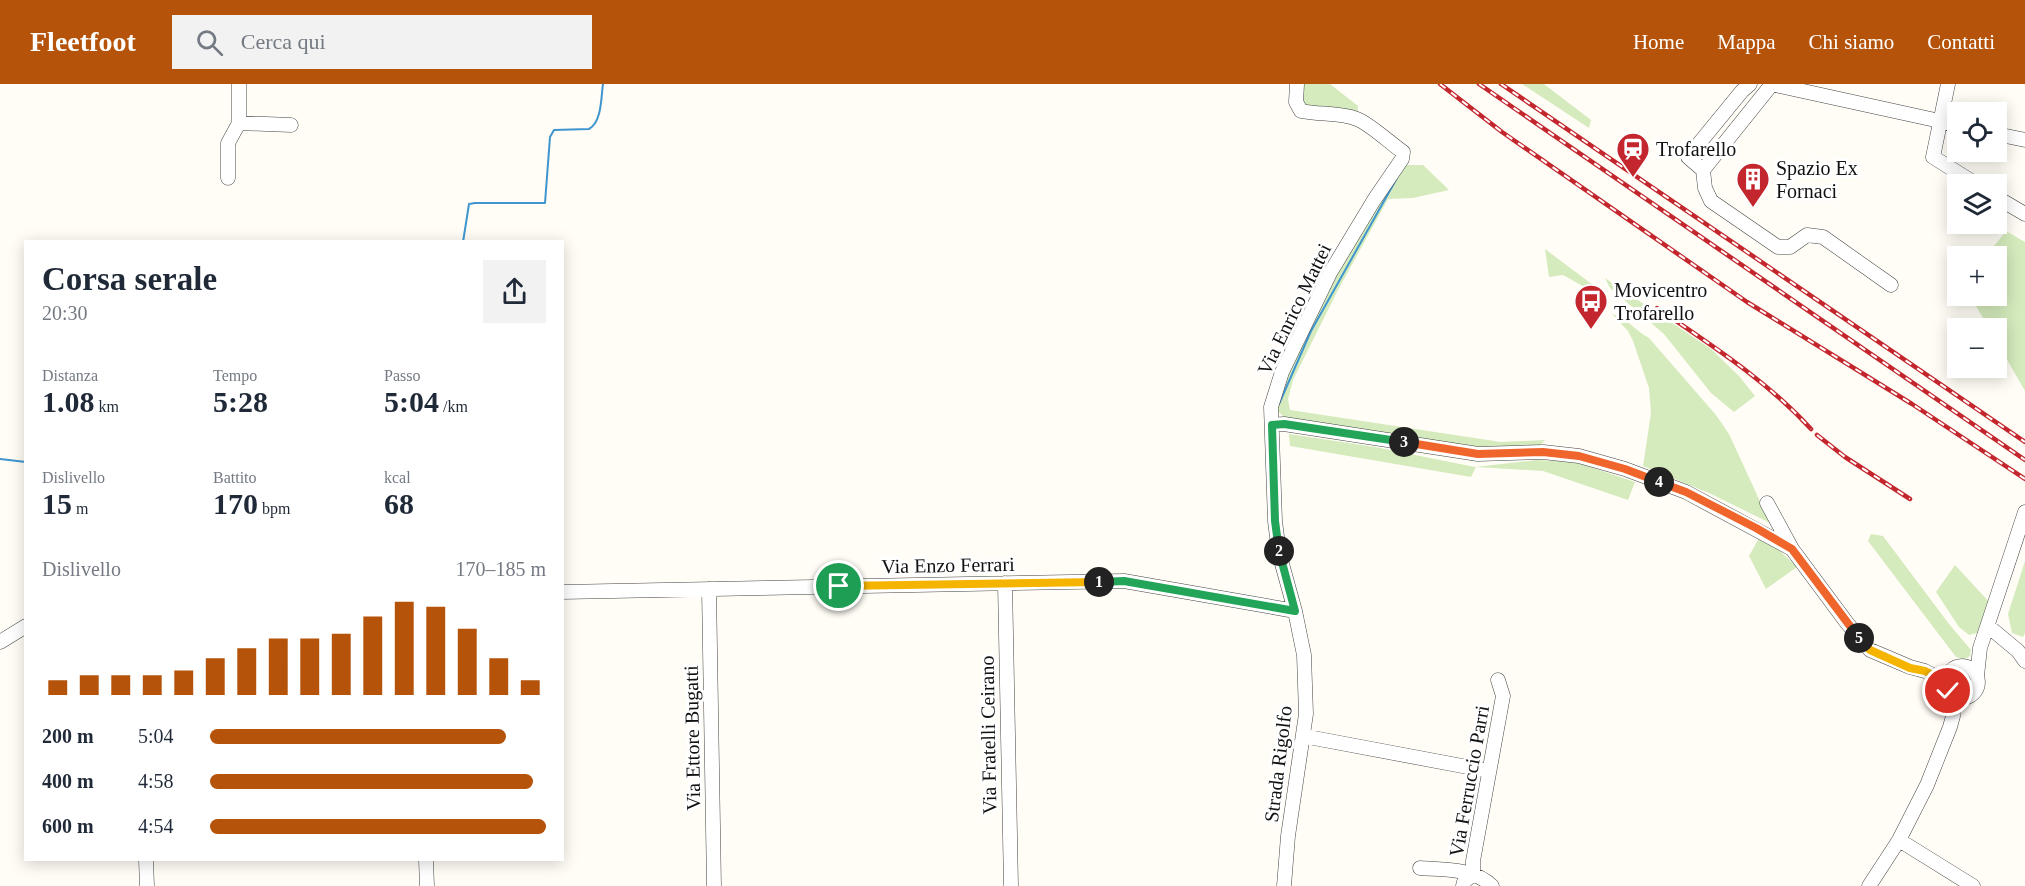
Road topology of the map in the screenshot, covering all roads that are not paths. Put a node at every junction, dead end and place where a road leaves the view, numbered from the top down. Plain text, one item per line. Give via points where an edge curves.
1 (239, 84) edge
2 (1297, 84) edge
3 (1750, 84) edge
4 (1772, 84) edge
5 (1948, 84) edge
6 (1940, 122) junction
7 (239, 123) junction
8 (1947, 123) edge
9 (291, 125) dead end
10 (2007, 136) edge
11 (2025, 140) edge
12 (1703, 170) junction
13 (1961, 174) edge
14 (228, 178) dead end
15 (2007, 203) edge
16 (2025, 214) edge
17 (1891, 285) dead end
18 (1272, 425) junction
19 (1767, 503) dead end
20 (2025, 512) edge
21 (2025, 531) edge
22 (1792, 549) junction
23 (1005, 583) junction
24 (709, 588) junction
25 (564, 592) edge
26 (2000, 593) junction
27 (1295, 611) junction
28 (1988, 626) junction
29 (24, 627) edge
30 (0, 642) edge
31 (1980, 648) junction
32 (2025, 661) edge
33 (1960, 667) junction
34 (1925, 671) junction
35 (1977, 676) junction
36 (1498, 680) dead end
37 (1949, 690) junction
38 (1967, 698) junction
39 (1953, 717) junction
40 (1303, 736) junction
41 (1489, 771) junction
42 (1899, 840) junction
43 (146, 861) edge
44 (426, 861) edge
45 (1420, 868) dead end
46 (1473, 874) junction
47 (147, 886) edge
48 (427, 886) edge
49 (714, 886) edge
50 (1011, 886) edge
51 (1284, 886) edge
52 (1463, 886) edge
53 (1492, 886) edge
54 (1869, 886) edge
55 (1973, 886) edge

1 - 7 street
2 - 18 street, Via Enrico Mattei via 1296,102 1301,111 1360,120 1404,152 1308,316 1282,372 1271,407
3 - 12 street via 1688,157
4 - 6 street
4 - 12 street
5 - 6 street
6 - 8 street
6 - 13 street via 1933,157
7 - 9 street
7 - 14 street via 228,142
10 - 11 street
12 - 17 street via 1711,201 1778,247 1790,247 1807,235 1823,237
15 - 16 street
18 - 22 street via 1478,454 1543,452 1579,456 1686,492
18 - 27 street, Via Enrico Mattei via 1275,521 1279,553
19 - 22 street
20 - 26 street
21 - 26 street via 2009,580
22 - 34 street via 1870,650
23 - 24 street, Via Enzo Ferrari
23 - 27 street, Via Enzo Ferrari via 1124,581
23 - 50 street, Via Fratelli Ceirano
24 - 25 street, Via Enzo Ferrari
24 - 49 street, Via Ettore Bugatti
26 - 28 street
27 - 40 street, Strada Rigolfo via 1304,655
28 - 31 street
28 - 32 street
29 - 30 street
31 - 33 street
31 - 35 street
33 - 34 street
33 - 35 street via 1974,671
33 - 37 street via 1947,675
34 - 37 street via 1940,679
35 - 38 street via 1976,692
36 - 41 street, Via Ferruccio Parri via 1503,696
37 - 38 street
37 - 39 street
38 - 39 street
39 - 42 street via 1927,785
40 - 41 street
40 - 51 street, Strada Rigolfo
41 - 46 street, Via Ferruccio Parri
42 - 54 street
42 - 55 street
43 - 47 street
44 - 48 street
45 - 46 street
46 - 52 street, Via Ferruccio Parri
46 - 53 street

